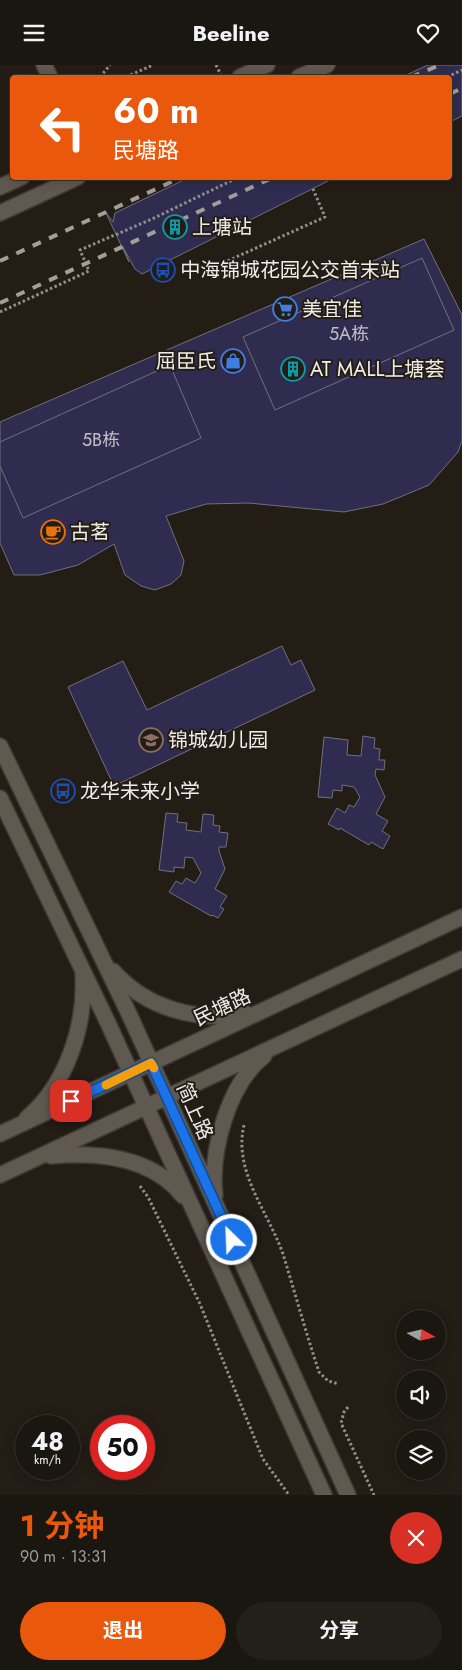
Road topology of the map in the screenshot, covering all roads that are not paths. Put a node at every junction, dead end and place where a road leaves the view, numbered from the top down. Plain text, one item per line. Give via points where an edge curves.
1 (267, 65) edge
2 (327, 65) edge
3 (244, 75) edge
4 (304, 75) edge
5 (15, 180) edge
6 (72, 180) edge
7 (0, 187) edge
8 (0, 213) edge
9 (0, 746) edge
10 (0, 798) edge
11 (462, 917) edge
12 (102, 957) junction
13 (462, 959) edge
14 (82, 967) junction
15 (263, 1010) junction
16 (277, 1046) junction
17 (151, 1063) junction
18 (131, 1073) junction
19 (167, 1098) junction
20 (147, 1108) junction
21 (19, 1125) junction
22 (0, 1134) edge
23 (37, 1158) junction
24 (0, 1175) edge
25 (217, 1206) junction
26 (193, 1208) junction
27 (324, 1495) edge
28 (348, 1495) edge

1 - 3 main road
2 - 4 main road
5 - 7 main road
6 - 8 main road
9 - 12 main road, 简上路
10 - 14 main road
11 - 15 main road, 民塘路
12 - 15 main road via 126,983 155,1002 182,1013 221,1016
12 - 17 main road, 简上路
13 - 16 main road
14 - 18 main road
14 - 21 main road via 82,1004 68,1059 52,1091
15 - 17 main road, 民塘路
16 - 19 main road
16 - 25 main road via 250,1070 228,1110 215,1164
17 - 18 main road, 民塘路
17 - 19 main road, 简上路
18 - 20 main road
18 - 21 main road, 民塘路
19 - 20 main road
19 - 25 main road, 简上路
20 - 23 main road
20 - 26 main road
21 - 22 main road, 民塘路
23 - 24 main road
23 - 26 main road via 94,1155 133,1163 169,1181
25 - 28 main road, 简上路
26 - 27 main road

